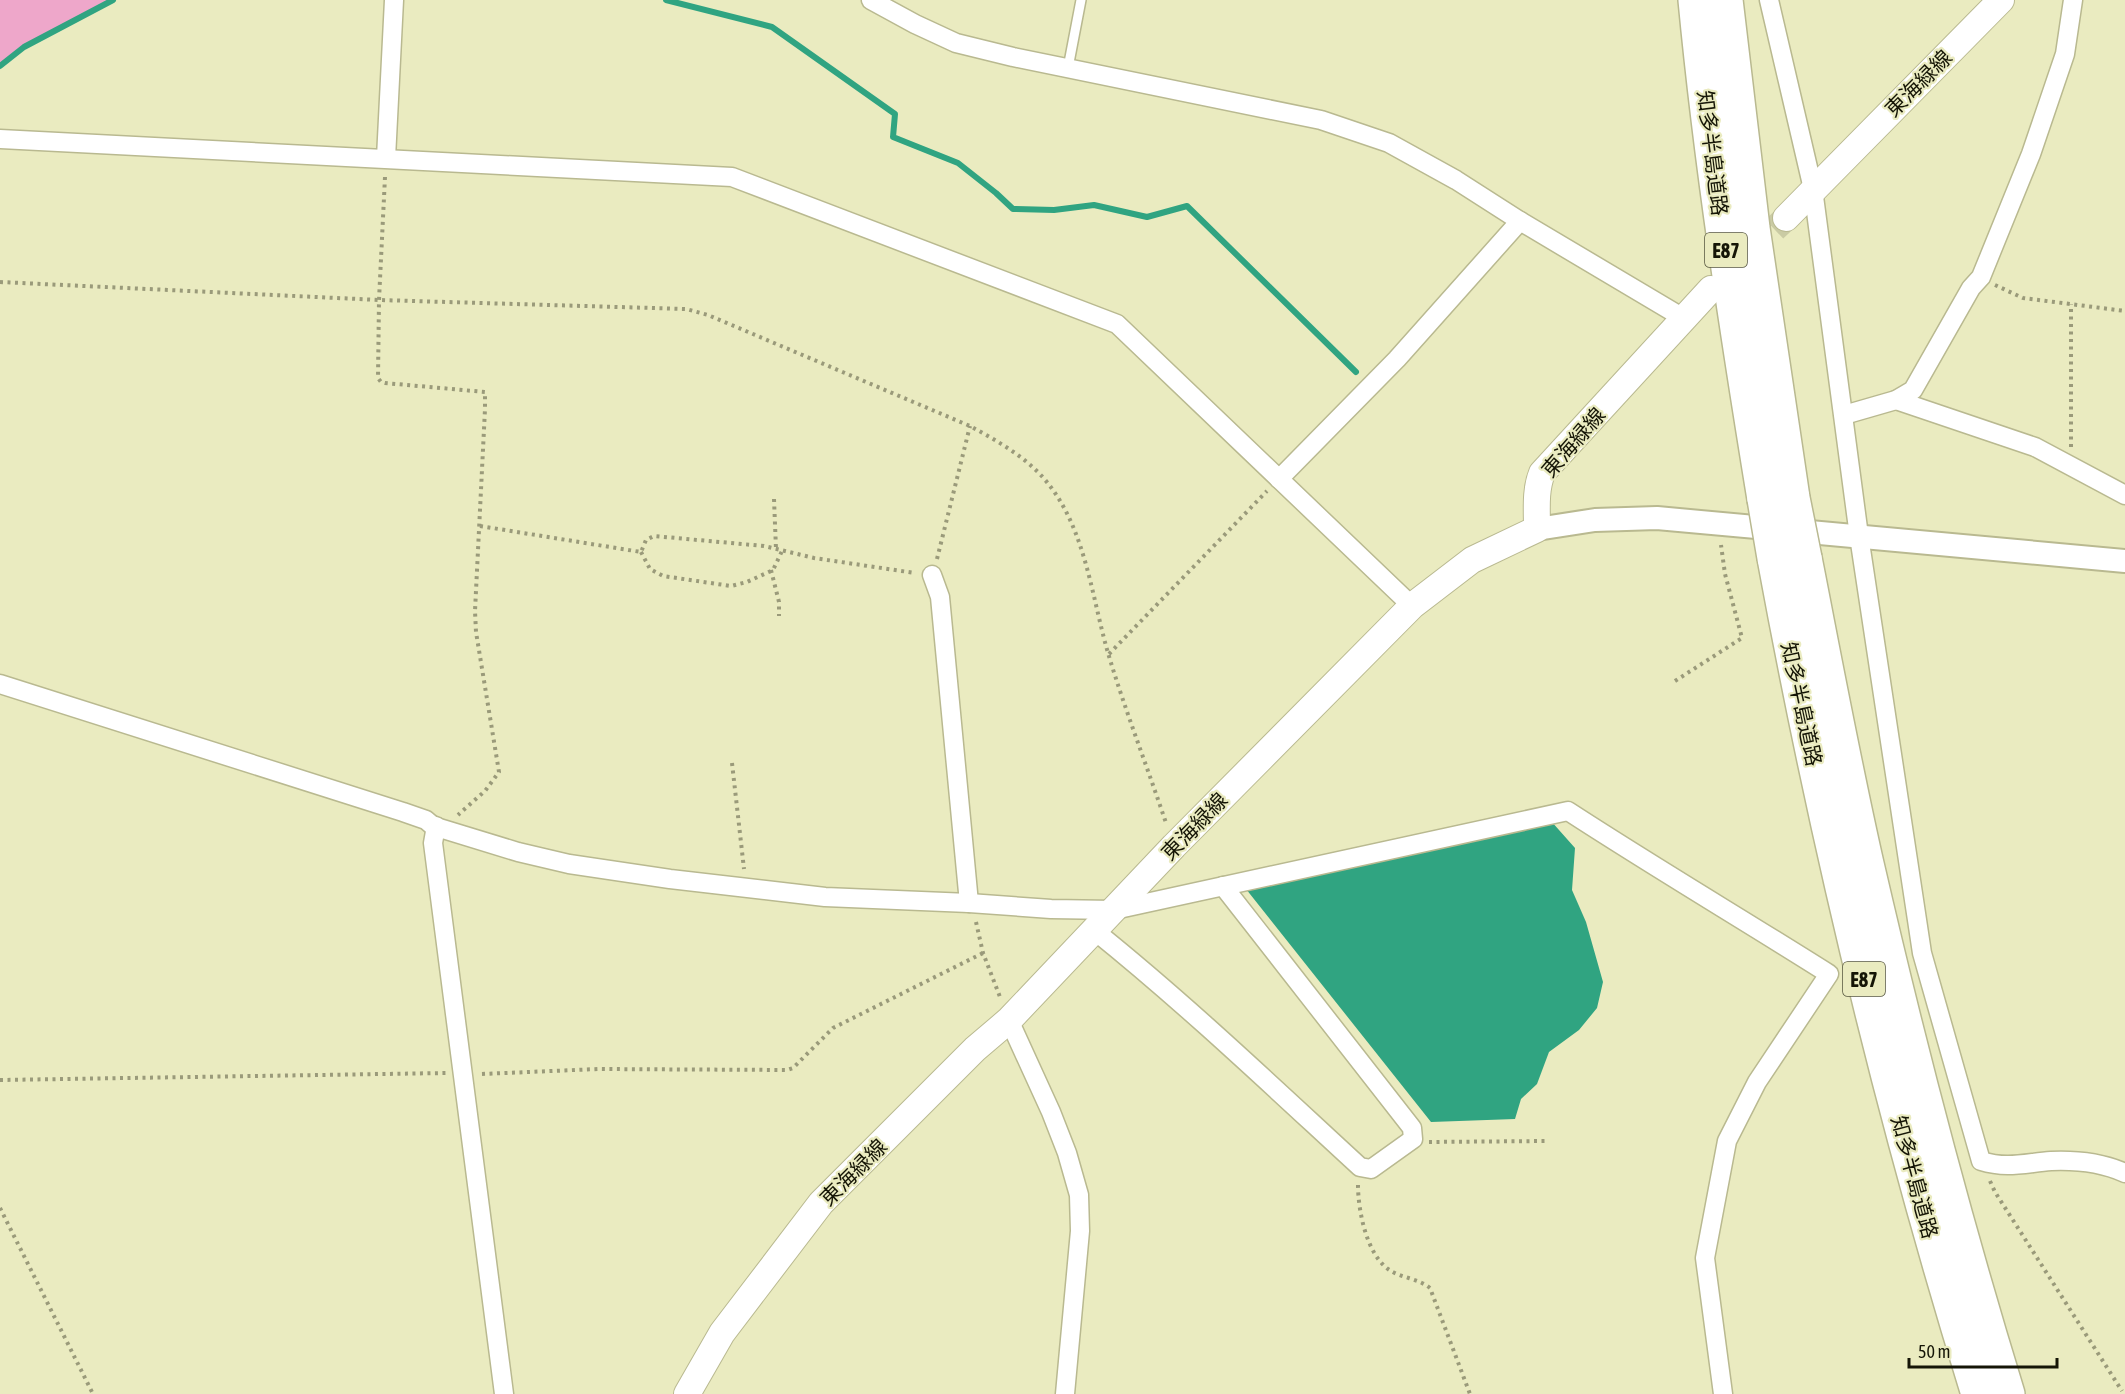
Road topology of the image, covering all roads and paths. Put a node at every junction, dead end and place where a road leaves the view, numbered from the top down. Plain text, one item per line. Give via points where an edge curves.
1 (394, 0) edge
2 (871, 0) edge
3 (1081, 0) edge
4 (1695, 0) edge
5 (1726, 0) edge
6 (1769, 0) edge
7 (2001, 0) edge
8 (2073, 0) edge
9 (1068, 68) junction
10 (0, 139) edge
11 (386, 158) junction
12 (1813, 189) junction
13 (1786, 218) tunnel mouth
14 (1520, 221) junction
15 (0, 282) edge
16 (1977, 282) junction
17 (1711, 289) dead end
18 (379, 300) junction
19 (2072, 304) junction
20 (2125, 311) edge
21 (1685, 319) junction
22 (1896, 400) junction
23 (1844, 414) junction
24 (970, 426) junction
25 (2067, 464) junction
26 (1279, 479) junction
27 (2125, 495) edge
28 (774, 499) dead end
29 (1779, 499) junction
30 (1718, 524) junction
31 (480, 526) junction
32 (1538, 529) junction
33 (1859, 536) junction
34 (776, 549) junction
35 (782, 551) junction
36 (641, 552) junction
37 (1790, 558) junction
38 (2125, 561) edge
39 (771, 570) junction
40 (932, 575) junction
41 (1412, 606) junction
42 (779, 616) dead end
43 (1109, 655) junction
44 (1675, 681) dead end
45 (0, 684) edge
46 (732, 763) dead end
47 (436, 826) junction
48 (1174, 846) junction
49 (1223, 886) junction
50 (746, 888) junction
51 (972, 903) junction
52 (1114, 910) junction
53 (1095, 931) junction
54 (983, 953) junction
55 (1009, 1020) junction
56 (463, 1074) junction
57 (0, 1080) edge
58 (1413, 1139) junction
59 (1547, 1141) dead end
60 (1982, 1161) junction
61 (1360, 1167) junction
62 (2125, 1173) edge
63 (0, 1208) edge
64 (2122, 1390) dead end
65 (93, 1394) edge
66 (504, 1394) edge
67 (687, 1394) edge
68 (1065, 1394) edge
69 (1470, 1394) edge
70 (1724, 1394) edge
71 (1978, 1394) edge
72 (2008, 1394) edge

1 - 11 street
2 - 9 street via 956,43
3 - 9 lane
4 - 29 highway, 知多半島道路 / E87 via 1723,234
5 - 29 highway, 知多半島道路 / E87
6 - 12 street
7 - 12 main road, 東海緑線
8 - 16 street via 2065,54 2031,154
9 - 14 street via 1321,120 1389,143
10 - 11 street
11 - 18 path
11 - 26 street via 732,177 1117,324
12 - 13 main road, 東海緑線
12 - 23 street
14 - 21 street
14 - 26 street via 1397,359
15 - 18 path
16 - 19 path via 1996,285 2024,298
16 - 22 street via 1913,390
17 - 21 main road, 東海緑線
18 - 24 path via 686,309
18 - 31 path via 381,382 484,392
19 - 20 path
19 - 25 path via 2071,456
21 - 32 main road, 東海緑線 via 1542,473
22 - 23 street
22 - 25 street via 2035,447
23 - 33 street
24 - 40 path
24 - 43 path via 1005,445 1030,465 1063,505 1080,544
25 - 27 street
26 - 41 street
26 - 43 path
28 - 34 path
29 - 37 highway, 知多半島道路 / E87, bridge
30 - 32 street via 1605,520
30 - 33 street
30 - 44 path via 1725,574 1742,638
31 - 36 path
31 - 47 path via 476,632 499,772 459,814
32 - 41 main road, 東海緑線 via 1472,560
33 - 38 street
33 - 60 street via 1922,953
34 - 35 path
34 - 36 path via 654,536 646,540
35 - 39 path
35 - 40 path
36 - 39 path via 655,573 720,584 739,585
37 - 71 highway, 知多半島道路 / E87 via 1800,698 1837,869 1947,1293
37 - 72 highway, 知多半島道路 / E87 via 1901,1010 1974,1284
39 - 42 path
40 - 51 street via 940,597
41 - 48 main road, 東海緑線
43 - 48 path
45 - 47 street via 403,812
46 - 50 path
47 - 50 street via 568,864
47 - 56 street via 433,843
48 - 52 main road, 東海緑線
49 - 52 street
49 - 58 street via 1412,1128
49 - 70 street via 1568,811 1829,974 1756,1082 1727,1141 1705,1258
50 - 51 street via 825,897
51 - 52 street
51 - 54 path
52 - 53 main road, 東海緑線
53 - 55 main road, 東海緑線
53 - 61 street via 1186,1008
54 - 55 path
54 - 56 path via 833,1028 787,1070 598,1069
55 - 67 main road, 東海緑線 via 821,1203 722,1333
55 - 68 street via 1052,1113 1079,1195 1080,1231
56 - 57 path
56 - 66 street
58 - 59 path
58 - 61 street via 1371,1169
60 - 62 street via 1998,1166 2084,1162
60 - 64 path via 1995,1192
61 - 69 path via 1358,1199 1371,1245 1381,1264 1430,1288
63 - 65 path

